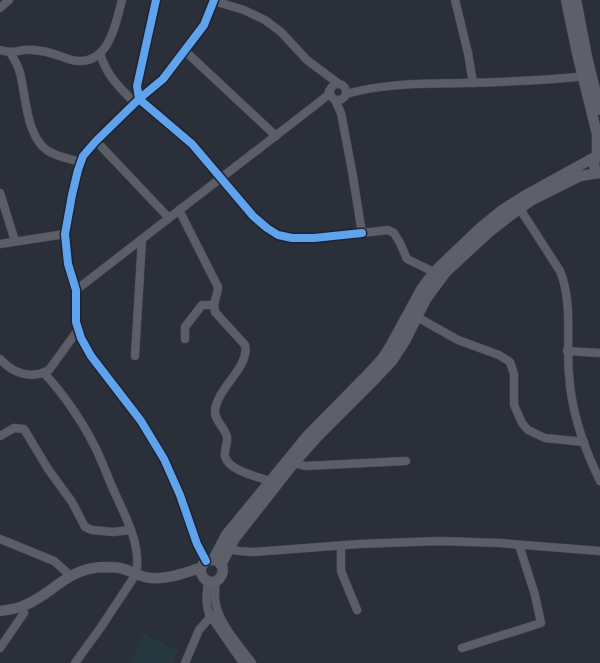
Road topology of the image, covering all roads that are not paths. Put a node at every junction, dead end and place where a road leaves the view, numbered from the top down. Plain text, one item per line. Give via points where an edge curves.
1 (9, 0) edge
2 (122, 0) edge
3 (156, 0) edge
4 (455, 0) edge
5 (566, 0) edge
6 (576, 0) edge
7 (214, 1) edge
8 (0, 8) edge
9 (0, 50) edge
10 (185, 51) junction
11 (10, 52) junction
12 (100, 53) junction
13 (322, 72) junction
14 (587, 76) junction
15 (473, 83) junction
16 (340, 84) junction
17 (370, 88) junction
18 (332, 95) junction
19 (345, 96) junction
20 (137, 101) junction
21 (600, 110) edge
22 (341, 113) junction
23 (276, 136) junction
24 (96, 141) junction
25 (597, 154) edge
26 (81, 162) junction
27 (600, 173) edge
28 (221, 178) junction
29 (0, 193) edge
30 (520, 209) junction
31 (179, 210) junction
32 (169, 218) junction
33 (362, 233) junction
34 (66, 234) junction
35 (142, 239) junction
36 (15, 241) junction
37 (0, 244) edge
38 (434, 272) junction
39 (76, 290) junction
40 (214, 305) junction
41 (417, 317) junction
42 (78, 330) junction
43 (185, 339) dead end
44 (567, 351) junction
45 (600, 353) edge
46 (135, 356) dead end
47 (0, 359) edge
48 (44, 372) junction
49 (0, 436) edge
50 (584, 442) junction
51 (406, 460) dead end
52 (294, 463) junction
53 (270, 481) junction
54 (600, 482) edge
55 (131, 530) junction
56 (0, 539) edge
57 (519, 545) junction
58 (340, 546) junction
59 (229, 549) junction
60 (599, 554) edge
61 (210, 570) junction
62 (136, 574) junction
63 (71, 576) junction
64 (22, 607) junction
65 (218, 610) junction
66 (358, 610) dead end
67 (0, 611) edge
68 (210, 617) junction
69 (0, 648) edge
70 (462, 648) dead end
71 (75, 663) edge
72 (184, 663) edge
73 (243, 663) edge
74 (252, 663) edge

1 - 8 street
2 - 12 street via 110,40
3 - 20 street via 136,86
4 - 15 street
5 - 14 main road
6 - 14 main road
7 - 10 street via 204,25
7 - 13 street via 265,20
9 - 11 street
10 - 20 street via 164,79
10 - 23 street
11 - 12 street via 31,49 80,61
11 - 26 street via 38,140 48,151
12 - 20 street via 111,78
13 - 16 street
13 - 18 street
14 - 15 street
14 - 21 main road
14 - 25 main road via 597,134
15 - 17 street
16 - 17 street
16 - 18 street via 334,85
16 - 19 street via 345,89
17 - 19 street
18 - 19 street via 340,100
18 - 22 street
18 - 23 street
19 - 22 street
20 - 24 street
20 - 28 street via 192,144
22 - 33 street
23 - 28 street
24 - 26 street
24 - 32 street
25 - 27 main road via 594,165
25 - 38 main road via 502,210
26 - 34 street
27 - 30 main road via 580,176
28 - 31 street
28 - 33 street via 253,216 278,235 314,238
29 - 36 street
30 - 41 main road via 446,272
30 - 44 street via 564,280 568,306
31 - 32 street
31 - 40 street via 218,287
32 - 35 street
33 - 38 street via 388,230 394,233 407,259
34 - 36 street
34 - 39 street via 68,264
35 - 39 street
35 - 46 street
36 - 37 street
38 - 53 main road via 382,359 308,434
39 - 42 street
40 - 43 street via 202,305 185,327
40 - 53 street via 216,312 245,345 246,351 215,411 227,436 224,454 229,465
41 - 50 street via 458,340 510,362 514,374 514,405 528,430 545,438
41 - 52 main road via 392,361
42 - 48 street via 49,370
42 - 61 street via 91,356 141,421 164,459
44 - 45 street
44 - 50 street via 575,416
47 - 48 street via 18,373
48 - 55 street via 94,444
49 - 55 street via 14,428 24,429 85,527 113,532
50 - 54 street
51 - 52 street via 306,466
52 - 59 main road
53 - 61 main road via 226,535
55 - 62 street via 138,556
56 - 63 street via 54,561
57 - 58 street via 438,541
57 - 60 street
57 - 70 street via 542,623
58 - 59 street via 253,552
58 - 66 street via 342,571
59 - 61 main road
61 - 62 main road via 163,578
61 - 65 street
61 - 68 street via 206,600
62 - 63 main road via 120,568 94,567
62 - 71 street
63 - 64 main road
64 - 67 main road
64 - 69 street via 24,613
65 - 68 street
65 - 74 street via 224,624
68 - 72 street via 199,630
68 - 73 street

